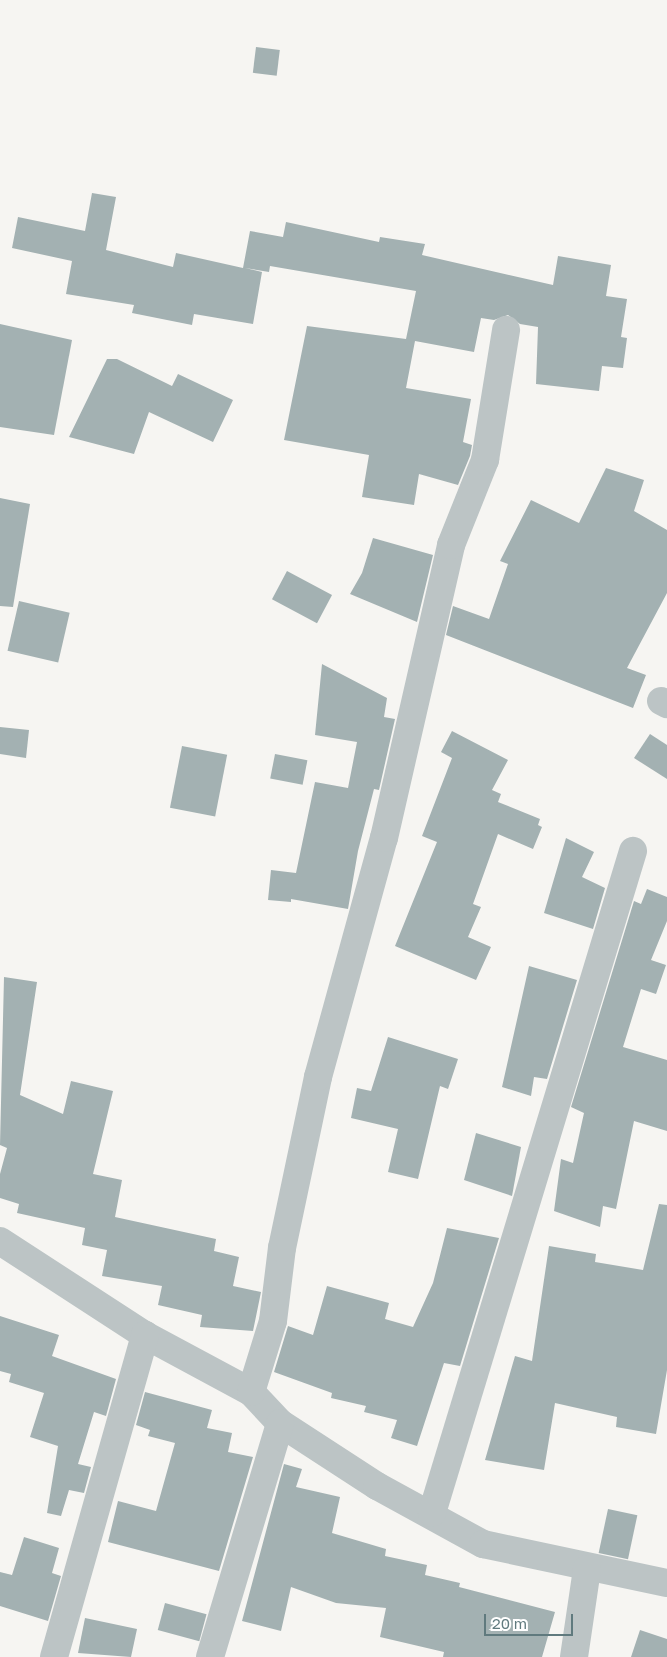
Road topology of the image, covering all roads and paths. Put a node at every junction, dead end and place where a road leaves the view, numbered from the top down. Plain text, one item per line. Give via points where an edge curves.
1 (506, 330) dead end
2 (633, 851) dead end
3 (0, 1241) edge
4 (145, 1335) junction
5 (251, 1392) junction
6 (280, 1423) junction
7 (432, 1514) junction
8 (587, 1570) junction
9 (667, 1583) edge
10 (54, 1657) edge
11 (210, 1657) edge
12 (574, 1657) edge

1 - 5 street via 485,460 451,545 384,838 318,1077 282,1248 273,1321
2 - 7 street
3 - 4 street
4 - 5 street
4 - 10 street
5 - 6 street
6 - 7 street via 377,1486
6 - 11 street
7 - 8 street via 483,1544
8 - 9 street
8 - 12 street

